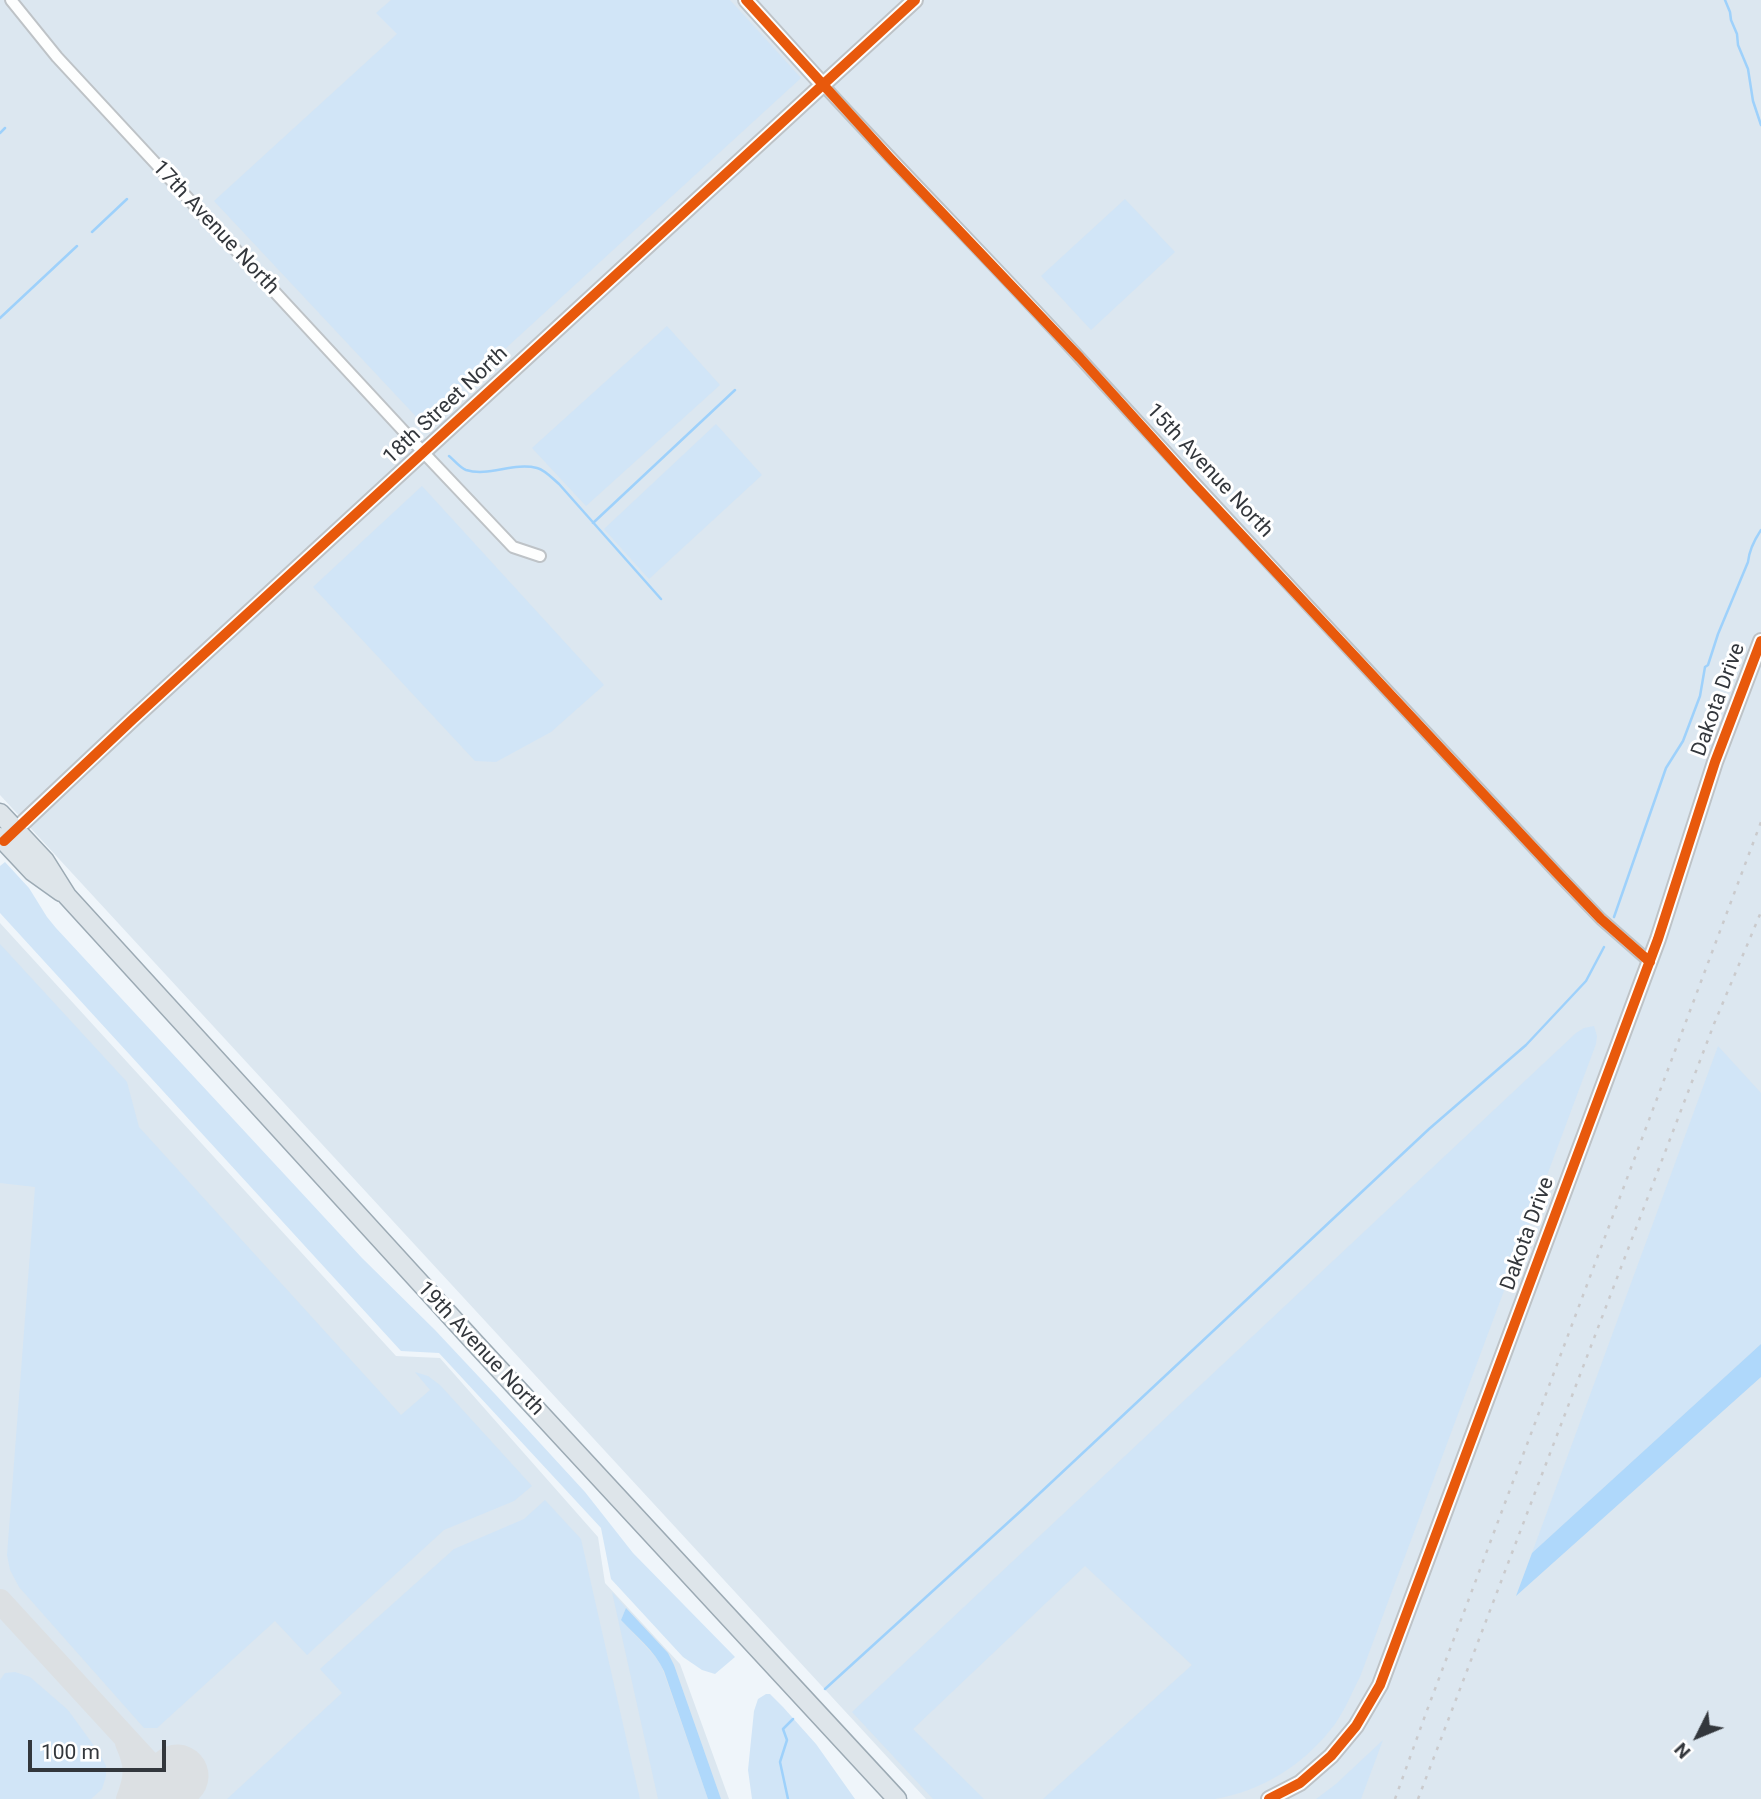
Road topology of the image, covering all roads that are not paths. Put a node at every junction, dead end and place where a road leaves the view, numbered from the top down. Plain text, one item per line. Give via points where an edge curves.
1 (10, 0) edge
2 (746, 0) edge
3 (915, 0) edge
4 (824, 85) junction
5 (423, 453) junction
6 (540, 556) dead end
7 (1761, 641) edge
8 (0, 813) edge
9 (6, 836) edge
10 (1650, 962) junction
11 (897, 1799) edge
12 (1269, 1799) edge

1 - 5 street, 17th Avenue North via 66,67
2 - 4 street, 15th Avenue North
3 - 4 street, 18th Street North
4 - 5 street, 18th Street North
4 - 10 street, 15th Avenue North via 1548,864
5 - 6 street, 17th Avenue North via 513,547
5 - 9 street, 18th Street North
7 - 10 street, Dakota Drive via 1715,762
8 - 9 main road, 19th Avenue North
9 - 11 main road, 19th Avenue North via 45,861 67,896 253,1101
10 - 12 street, Dakota Drive via 1380,1685 1356,1726 1331,1756 1300,1783

